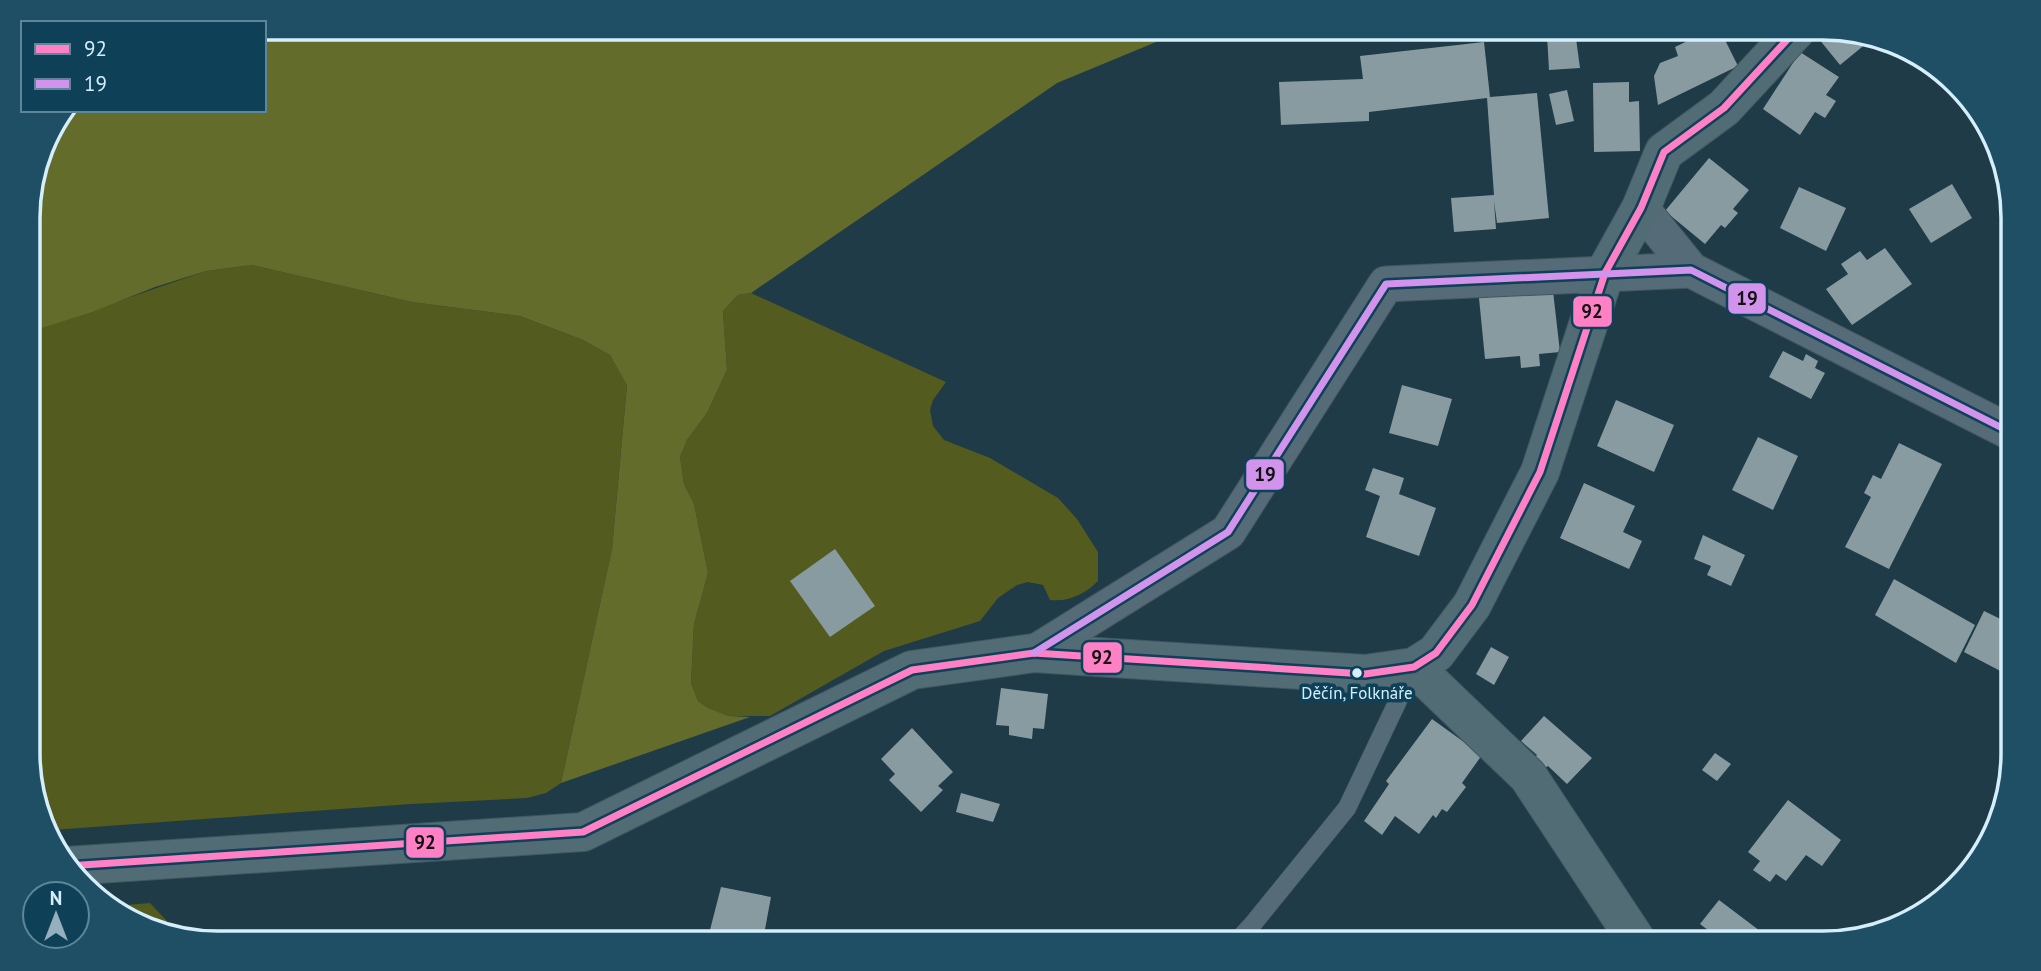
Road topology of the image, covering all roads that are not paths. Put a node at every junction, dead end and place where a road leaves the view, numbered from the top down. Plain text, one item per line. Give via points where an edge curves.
1 (1787, 40) edge
2 (1641, 208) junction
3 (1691, 270) junction
4 (1605, 273) junction
5 (2001, 419) edge
6 (1034, 653) junction
7 (1414, 667) junction
8 (80, 865) edge
9 (1247, 930) edge
10 (1630, 930) edge

1 - 2 street via 1724,108 1664,152
2 - 3 street
2 - 4 street
3 - 4 street
3 - 5 street
4 - 6 street via 1386,284 1228,533
4 - 7 street via 1540,472 1472,605 1436,653
6 - 7 street via 1365,674
6 - 8 street via 912,670 583,832
7 - 9 lane via 1347,808
7 - 10 street via 1528,776

